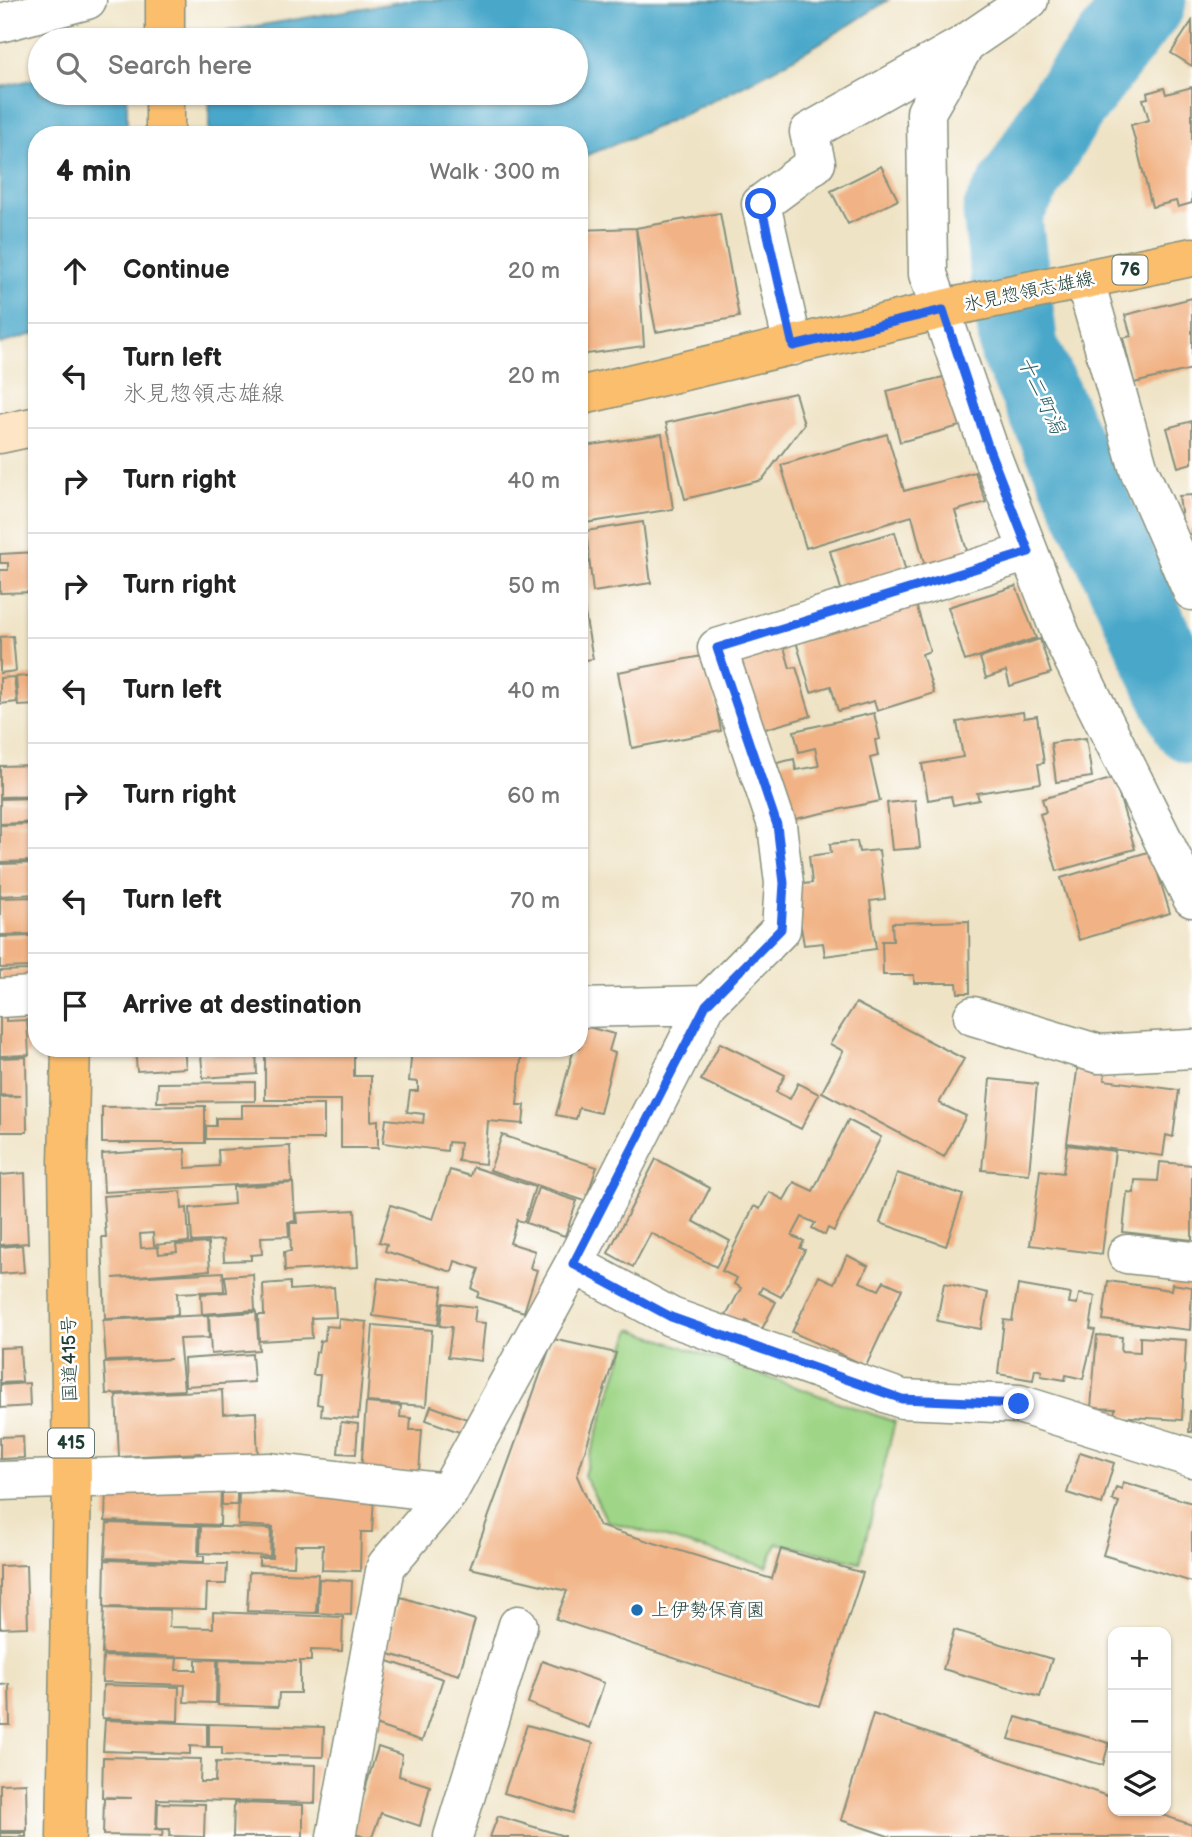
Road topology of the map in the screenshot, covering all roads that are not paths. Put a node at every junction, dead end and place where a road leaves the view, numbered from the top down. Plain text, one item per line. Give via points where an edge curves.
1 (87, 0) edge
2 (1028, 0) edge
3 (0, 23) edge
4 (966, 43) junction
5 (165, 105) edge
6 (165, 126) edge
7 (1192, 257) edge
8 (1077, 283) junction
9 (952, 308) junction
10 (793, 346) junction
11 (588, 394) edge
12 (28, 428) edge
13 (0, 434) edge
14 (1029, 552) junction
15 (1192, 591) edge
16 (1192, 898) edge
17 (28, 996) edge
18 (0, 998) edge
19 (706, 1005) junction
20 (588, 1008) edge
21 (973, 1016) dead end
22 (1192, 1049) edge
23 (71, 1057) edge
24 (1127, 1254) dead end
25 (1192, 1261) edge
26 (573, 1264) junction
27 (1192, 1458) edge
28 (72, 1477) junction
29 (0, 1481) edge
30 (448, 1493) junction
31 (518, 1625) dead end
32 (66, 1837) edge
33 (336, 1837) edge
34 (453, 1837) edge

1 - 3 street
2 - 4 street
4 - 9 street via 926,111 928,274
4 - 10 street via 809,132 816,163 761,204
5 - 6 main road
7 - 8 main road, 氷見惣領志雄線 / 76
8 - 9 main road, 氷見惣領志雄線 / 76
8 - 15 street via 1139,470
9 - 10 main road, 氷見惣領志雄線 / 76
9 - 14 street via 989,449
10 - 11 main road, 氷見惣領志雄線 / 76
12 - 13 street
14 - 16 street via 1061,635
14 - 19 street via 717,648 777,825 784,883 781,929
17 - 18 street
19 - 20 street
19 - 26 street
21 - 22 street via 1099,1054
23 - 28 main road, 国道415号 / 415
24 - 25 street
26 - 27 street via 671,1317 902,1399 1019,1404
26 - 30 street
28 - 29 street
28 - 30 street via 270,1472
28 - 32 main road, 国道415号 / 415
30 - 33 street via 386,1566
31 - 34 street

